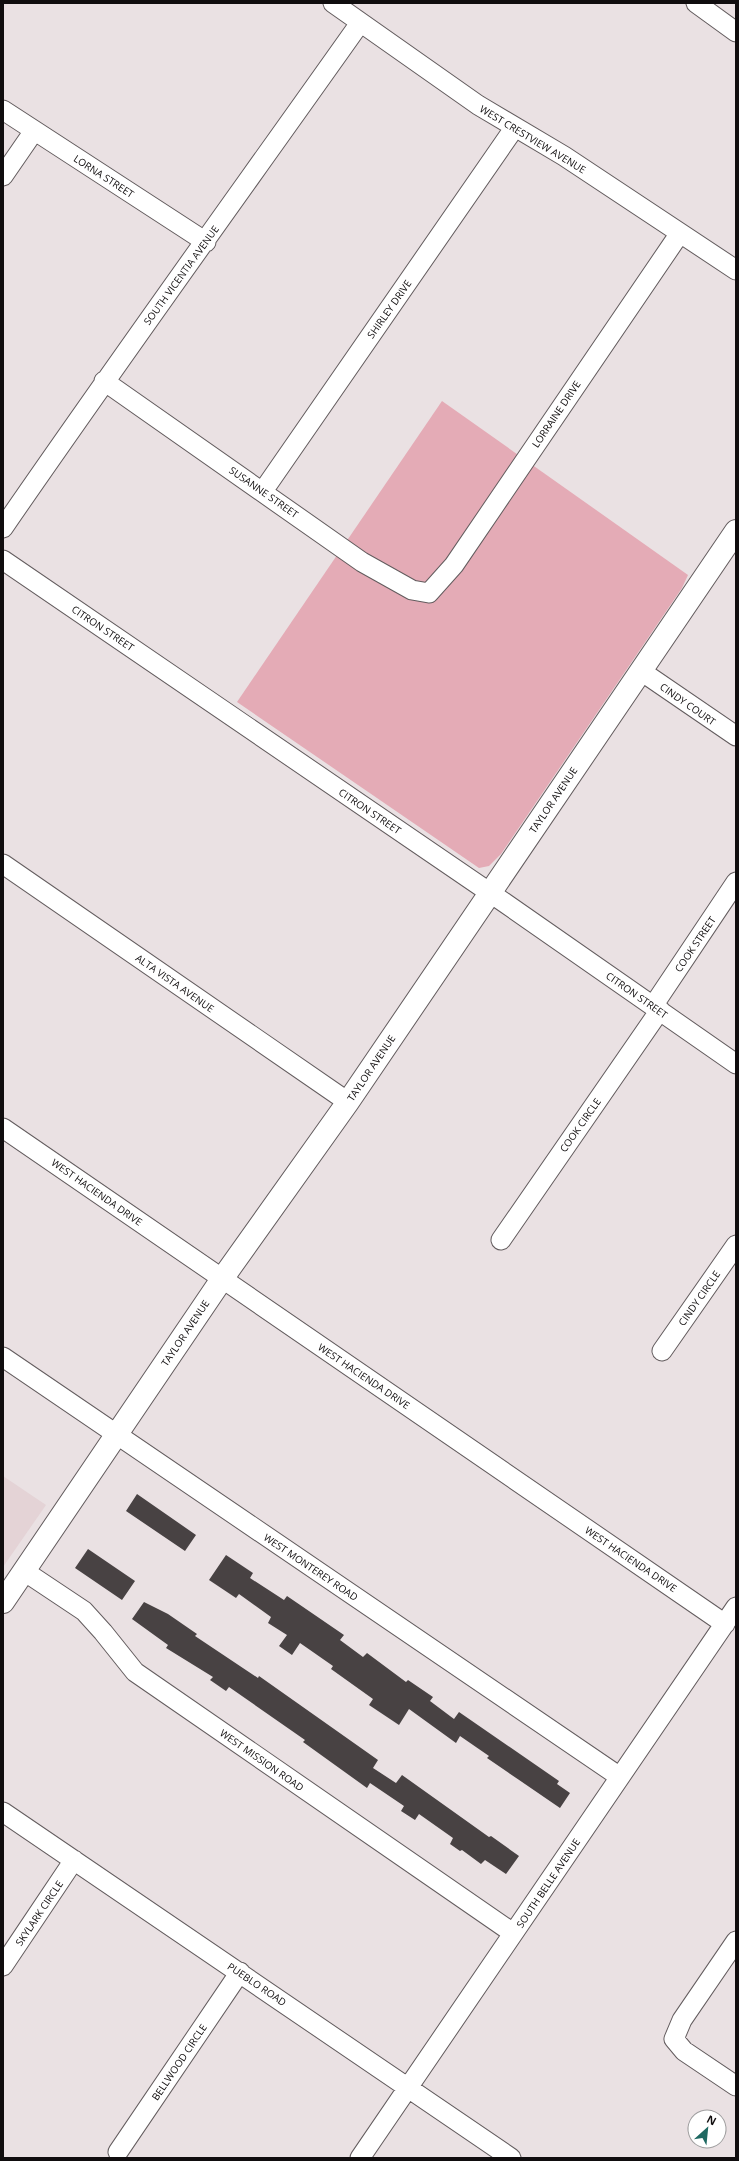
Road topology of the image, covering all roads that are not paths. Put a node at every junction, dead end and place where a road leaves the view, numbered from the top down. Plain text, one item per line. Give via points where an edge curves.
1 (333, 3) edge
2 (696, 3) edge
3 (360, 23) junction
4 (736, 32) edge
5 (3, 110) edge
6 (515, 127) junction
7 (34, 131) junction
8 (3, 176) edge
9 (680, 233) junction
10 (206, 242) junction
11 (736, 270) edge
12 (104, 381) junction
13 (263, 491) junction
14 (3, 528) edge
15 (736, 531) edge
16 (3, 560) edge
17 (429, 593) joint
18 (641, 671) junction
19 (736, 736) edge
20 (3, 864) edge
21 (736, 882) edge
22 (490, 893) junction
23 (657, 1008) junction
24 (736, 1064) edge
25 (348, 1102) junction
26 (3, 1128) edge
27 (501, 1240) dead end
28 (736, 1245) edge
29 (222, 1279) junction
30 (662, 1351) dead end
31 (3, 1358) edge
32 (116, 1434) junction
33 (24, 1571) junction
34 (3, 1602) edge
35 (736, 1607) edge
36 (725, 1624) junction
37 (620, 1777) junction
38 (3, 1812) edge
39 (74, 1860) junction
40 (513, 1933) junction
41 (736, 1941) edge
42 (3, 1966) edge
43 (240, 1972) junction
44 (736, 2086) edge
45 (408, 2088) junction
46 (118, 2152) dead end
47 (360, 2158) edge
48 (511, 2158) edge

1 - 3 street, WEST CRESTVIEW AVENUE
2 - 4 street
3 - 6 street, WEST CRESTVIEW AVENUE via 478,105
3 - 10 street, SOUTH VICENTIA AVENUE
5 - 7 street, LORNA STREET
6 - 9 street, WEST CRESTVIEW AVENUE via 564,156
6 - 13 street, SHIRLEY DRIVE
7 - 8 street
7 - 10 street, LORNA STREET
9 - 11 street, WEST CRESTVIEW AVENUE
9 - 17 street, LORRAINE DRIVE via 454,565
10 - 12 street, SOUTH VICENTIA AVENUE
12 - 13 street, SUSANNE STREET
12 - 14 street, SOUTH VICENTIA AVENUE
13 - 17 street, SUSANNE STREET via 362,562 412,590
15 - 18 street, TAYLOR AVENUE
16 - 22 street, CITRON STREET
18 - 19 street, CINDY COURT
18 - 22 street, TAYLOR AVENUE
20 - 25 street, ALTA VISTA AVENUE
21 - 23 street, COOK STREET
22 - 23 street, CITRON STREET
22 - 25 street, TAYLOR AVENUE
23 - 24 street, CITRON STREET
23 - 27 street, COOK CIRCLE
25 - 29 street, TAYLOR AVENUE
26 - 29 street, WEST HACIENDA DRIVE
28 - 30 street, CINDY CIRCLE
29 - 32 street, TAYLOR AVENUE
29 - 36 street, WEST HACIENDA DRIVE
31 - 32 street, WEST MONTEREY ROAD
32 - 33 street, TAYLOR AVENUE
32 - 37 street, WEST MONTEREY ROAD
33 - 34 street, TAYLOR AVENUE
33 - 40 street, WEST MISSION ROAD via 84,1610 134,1672
35 - 36 street, SOUTH BELLE AVENUE
36 - 37 street, SOUTH BELLE AVENUE
37 - 40 street, SOUTH BELLE AVENUE
38 - 39 street, PUEBLO ROAD
39 - 42 street, SKYLARK CIRCLE
39 - 43 street, PUEBLO ROAD
40 - 45 street, SOUTH BELLE AVENUE
41 - 44 street via 682,2020 674,2039 684,2051
43 - 45 street, PUEBLO ROAD
43 - 46 street, BELLWOOD CIRCLE
45 - 47 street, SOUTH BELLE AVENUE
45 - 48 street, PUEBLO ROAD

